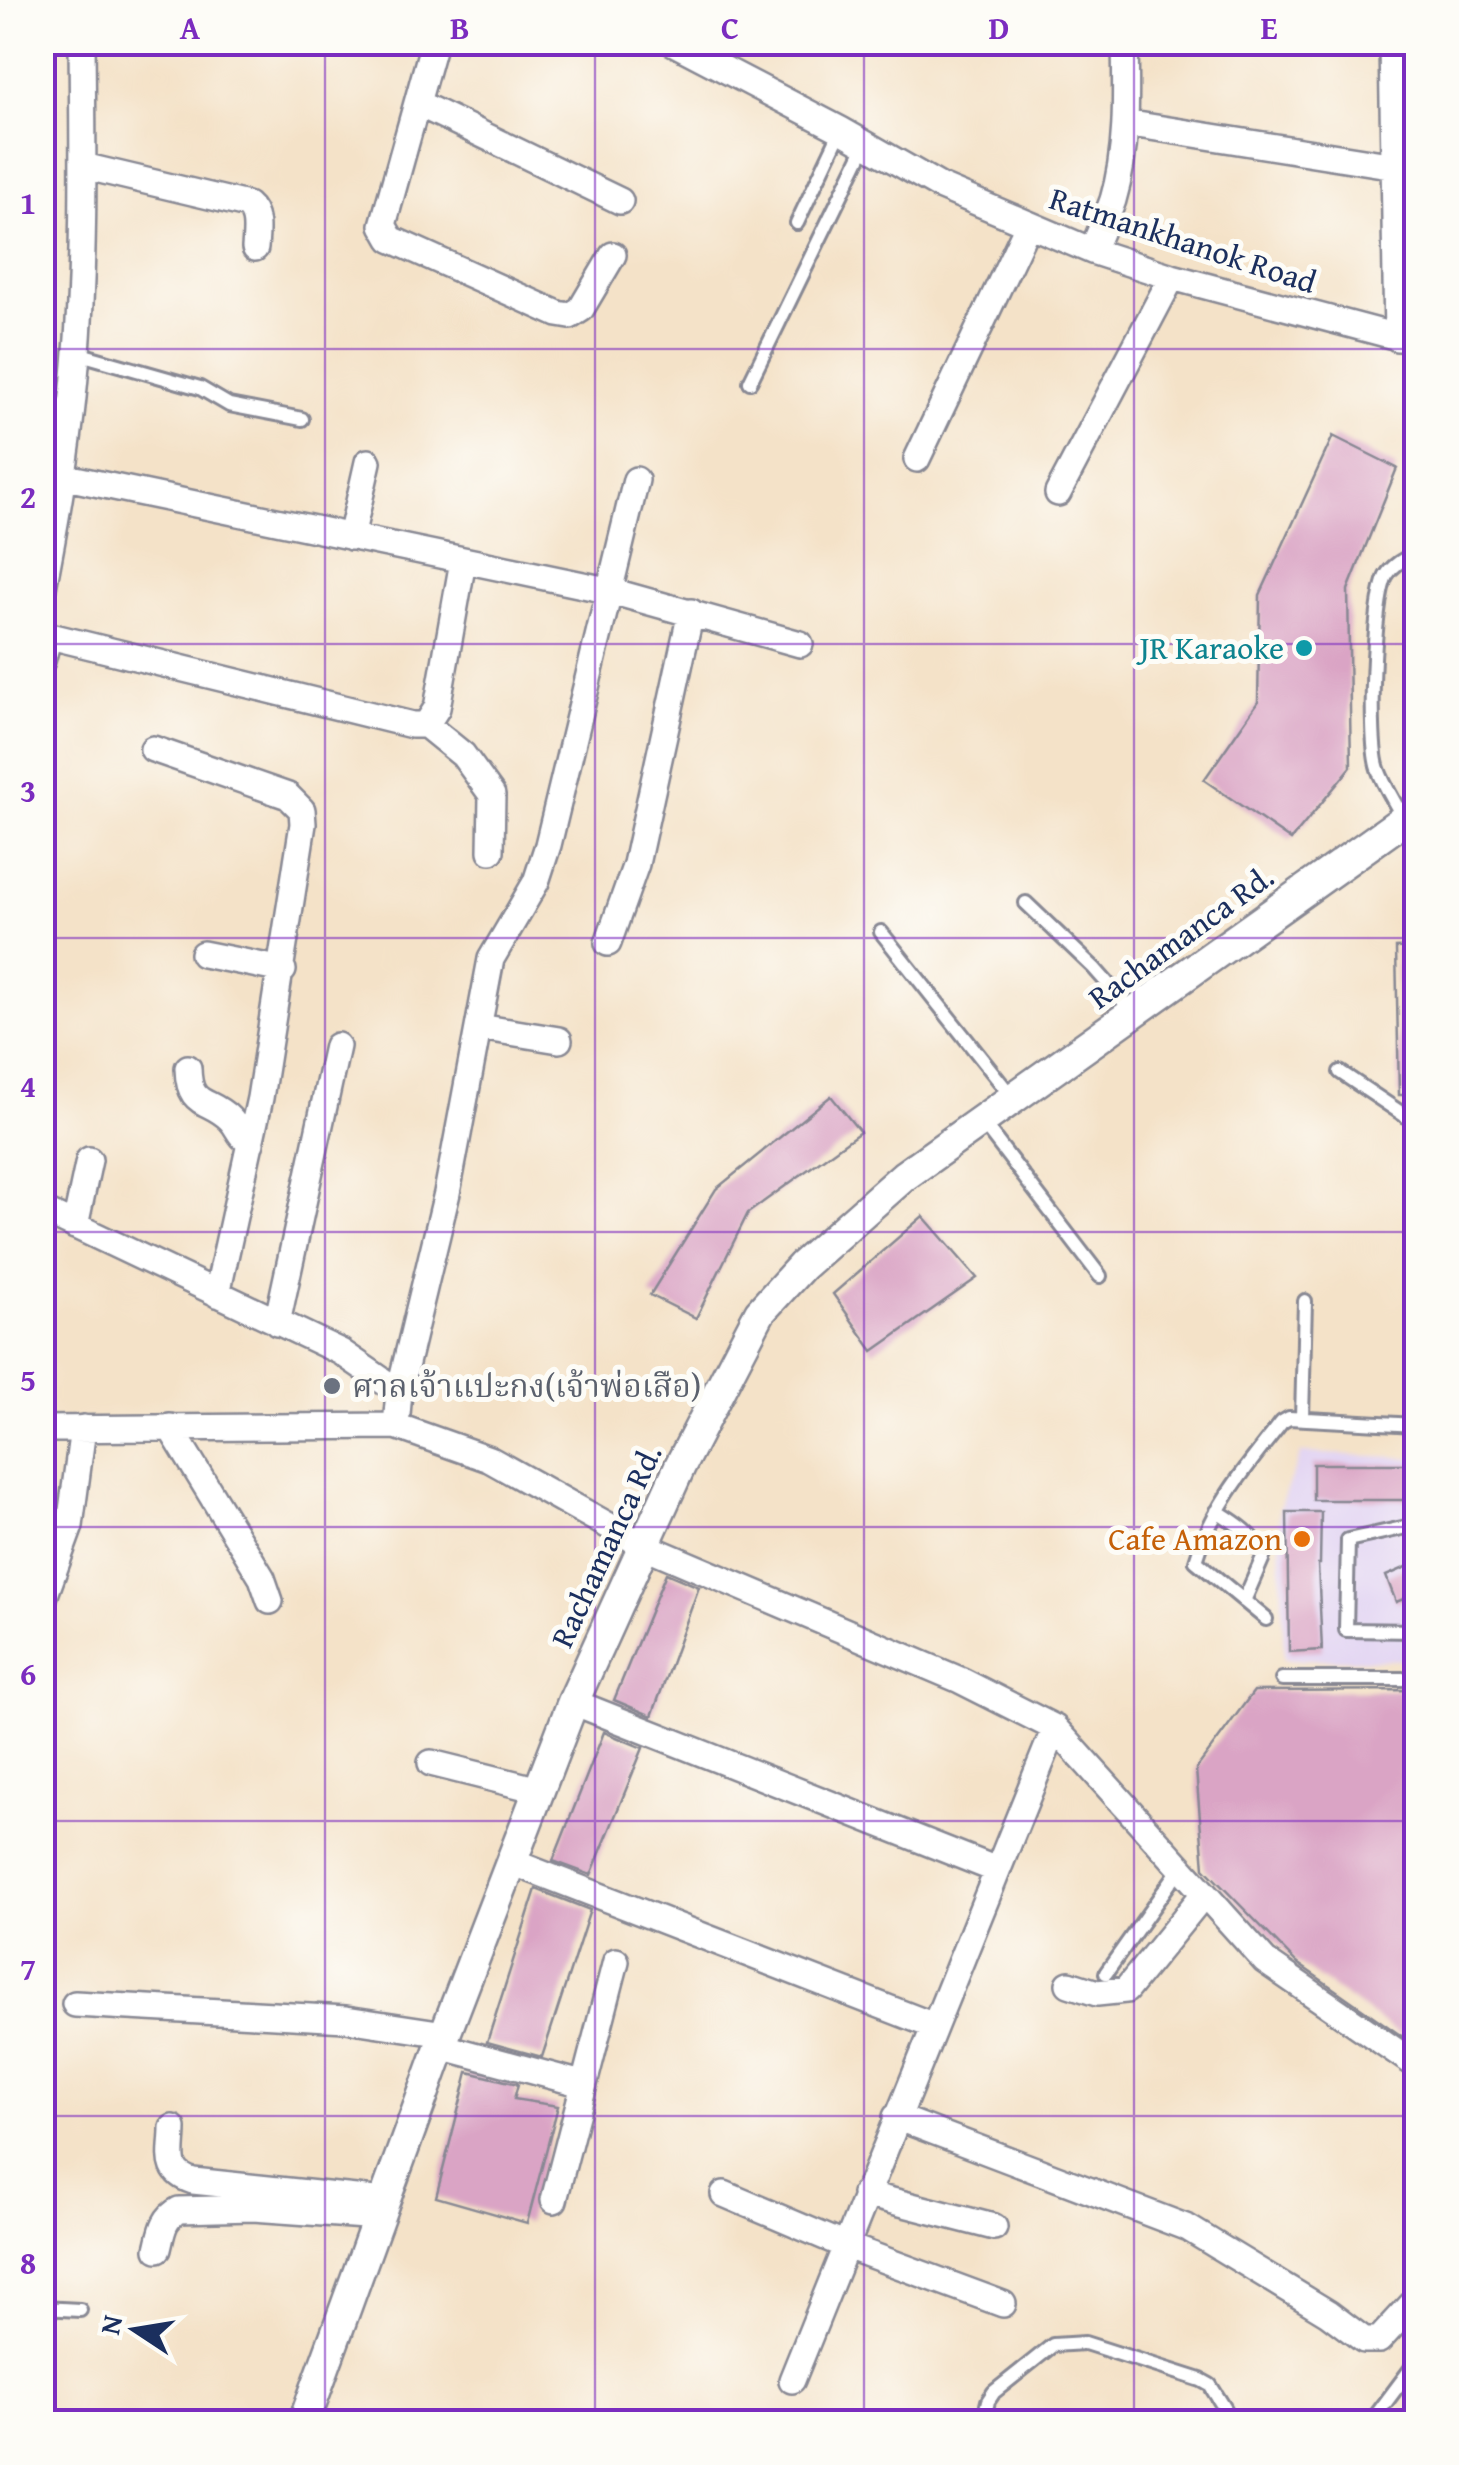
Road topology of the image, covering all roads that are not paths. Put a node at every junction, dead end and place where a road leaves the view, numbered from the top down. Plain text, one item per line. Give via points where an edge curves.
1 (82, 42) edge
2 (434, 42) edge
3 (672, 42) edge
4 (1125, 42) edge
5 (1392, 42) edge
6 (419, 104) junction
7 (1125, 123) junction
8 (840, 130) junction
9 (866, 144) junction
10 (83, 166) junction
11 (1395, 166) junction
12 (620, 201) dead end
13 (797, 223) dead end
14 (1028, 225) junction
15 (256, 248) dead end
16 (1092, 251) junction
17 (614, 255) dead end
18 (1172, 278) junction
19 (1407, 340) edge
20 (77, 352) junction
21 (750, 382) dead end
22 (302, 419) dead end
23 (917, 459) dead end
24 (368, 462) dead end
25 (54, 474) edge
26 (636, 480) dead end
27 (1058, 493) dead end
28 (351, 537) junction
29 (1416, 553) edge
30 (462, 561) junction
31 (607, 590) junction
32 (42, 593) edge
33 (691, 612) junction
34 (46, 635) edge
35 (800, 644) dead end
36 (42, 661) edge
37 (426, 726) junction
38 (154, 750) dead end
39 (1410, 816) edge
40 (491, 851) dead end
41 (1026, 903) dead end
42 (881, 932) dead end
43 (608, 943) dead end
44 (202, 954) dead end
45 (283, 970) junction
46 (1134, 1013) junction
47 (478, 1027) junction
48 (559, 1040) dead end
49 (337, 1046) dead end
50 (188, 1068) dead end
51 (1340, 1072) dead end
52 (1014, 1099) junction
53 (982, 1122) junction
54 (1416, 1123) edge
55 (250, 1143) junction
56 (89, 1160) dead end
57 (42, 1210) edge
58 (75, 1226) junction
59 (1100, 1276) dead end
60 (218, 1294) junction
61 (1305, 1300) dead end
62 (278, 1323) junction
63 (399, 1392) junction
64 (1302, 1418) junction
65 (1416, 1425) edge
66 (396, 1426) junction
67 (170, 1427) junction
68 (82, 1428) junction
69 (42, 1429) edge
70 (1217, 1511) junction
71 (1416, 1525) edge
72 (645, 1546) junction
73 (270, 1601) dead end
74 (1244, 1602) junction
75 (42, 1603) edge
76 (1266, 1618) dead end
77 (1416, 1631) edge
78 (1282, 1679) dead end
79 (1416, 1679) edge
80 (573, 1702) junction
81 (1055, 1728) junction
82 (431, 1763) dead end
83 (540, 1790) junction
84 (512, 1862) junction
85 (1181, 1868) junction
86 (996, 1870) junction
87 (1204, 1894) junction
88 (616, 1961) dead end
89 (1106, 1973) dead end
90 (1069, 1984) dead end
91 (74, 2004) dead end
92 (934, 2026) junction
93 (442, 2040) junction
94 (1416, 2065) edge
95 (582, 2084) junction
96 (896, 2117) junction
97 (173, 2128) dead end
98 (724, 2194) dead end
99 (865, 2194) junction
100 (554, 2200) dead end
101 (382, 2209) junction
102 (994, 2227) dead end
103 (844, 2245) junction
104 (158, 2249) dead end
105 (1416, 2300) edge
106 (1004, 2304) dead end
107 (42, 2308) edge
108 (80, 2310) dead end
109 (1416, 2362) edge
110 (792, 2380) dead end
111 (304, 2422) edge
112 (983, 2422) edge
113 (1222, 2422) edge
114 (1371, 2422) edge

1 - 10 street
2 - 6 street
3 - 8 street, Ratmankhanok Road
4 - 7 street
5 - 11 street
6 - 12 street
6 - 17 street via 386,207 383,226 391,239 570,316
7 - 11 street
7 - 16 street via 1113,200
8 - 9 street, Ratmankhanok Road
8 - 13 lane
9 - 14 street, Ratmankhanok Road
9 - 21 lane
10 - 15 street via 246,205 256,221
10 - 20 street
11 - 19 street
14 - 16 street, Ratmankhanok Road
14 - 23 street
16 - 18 street, Ratmankhanok Road
18 - 19 street, Ratmankhanok Road
18 - 27 street
20 - 22 lane via 200,388 229,405
20 - 25 street
24 - 28 street
25 - 28 street
25 - 32 street
26 - 31 street
28 - 30 street
29 - 39 lane via 1386,577 1377,612 1373,734 1377,768
30 - 31 street
30 - 37 street via 437,708
31 - 33 street
31 - 47 street via 548,844 536,882 491,959
33 - 35 street
33 - 43 street via 632,880
34 - 36 street
34 - 37 street
37 - 40 street via 463,755 492,794
38 - 45 street via 288,796 302,810
39 - 46 street, Rachamanca Rd.
41 - 46 lane
42 - 52 lane
44 - 45 street
45 - 55 street
46 - 52 street, Rachamanca Rd.
47 - 48 street
47 - 63 street via 448,1193
49 - 62 street
50 - 55 street via 196,1098 229,1118
51 - 54 lane
52 - 53 street, Rachamanca Rd.
53 - 59 lane
53 - 72 street, Rachamanca Rd. via 904,1176 760,1312
55 - 60 street
56 - 58 street
57 - 58 street
58 - 60 street
60 - 62 street
61 - 64 lane
62 - 63 street via 341,1352
63 - 66 street
64 - 65 lane
64 - 70 lane via 1282,1422
66 - 67 street
66 - 72 street via 489,1460
67 - 68 street
67 - 73 street
68 - 69 street
68 - 75 street via 70,1526
70 - 74 lane via 1242,1527 1264,1555
70 - 74 lane via 1196,1561
71 - 77 lane via 1348,1540 1346,1630
72 - 80 street, Rachamanca Rd.
72 - 81 street via 960,1680
74 - 76 lane
78 - 79 lane
80 - 83 street, Rachamanca Rd.
80 - 86 street
81 - 85 street
81 - 86 street
82 - 83 street
83 - 84 street, Rachamanca Rd.
84 - 92 street
84 - 93 street, Rachamanca Rd.
85 - 87 street
85 - 89 lane
86 - 92 street
87 - 90 street via 1126,1990 1097,1993
87 - 94 street via 1265,1961
88 - 95 street
91 - 93 street via 346,2019
92 - 96 street
93 - 95 street
93 - 101 street, Rachamanca Rd.
95 - 100 street
96 - 99 street
96 - 105 street via 1188,2228 1366,2341 1379,2340
97 - 101 street via 174,2173 193,2182
98 - 103 street
99 - 102 street
99 - 103 street
101 - 104 street via 179,2210 165,2222
101 - 111 street, Rachamanca Rd.
103 - 106 street
103 - 110 street
107 - 108 lane
109 - 114 lane
112 - 113 lane via 994,2392 1052,2345 1070,2342 1210,2385 1226,2409

